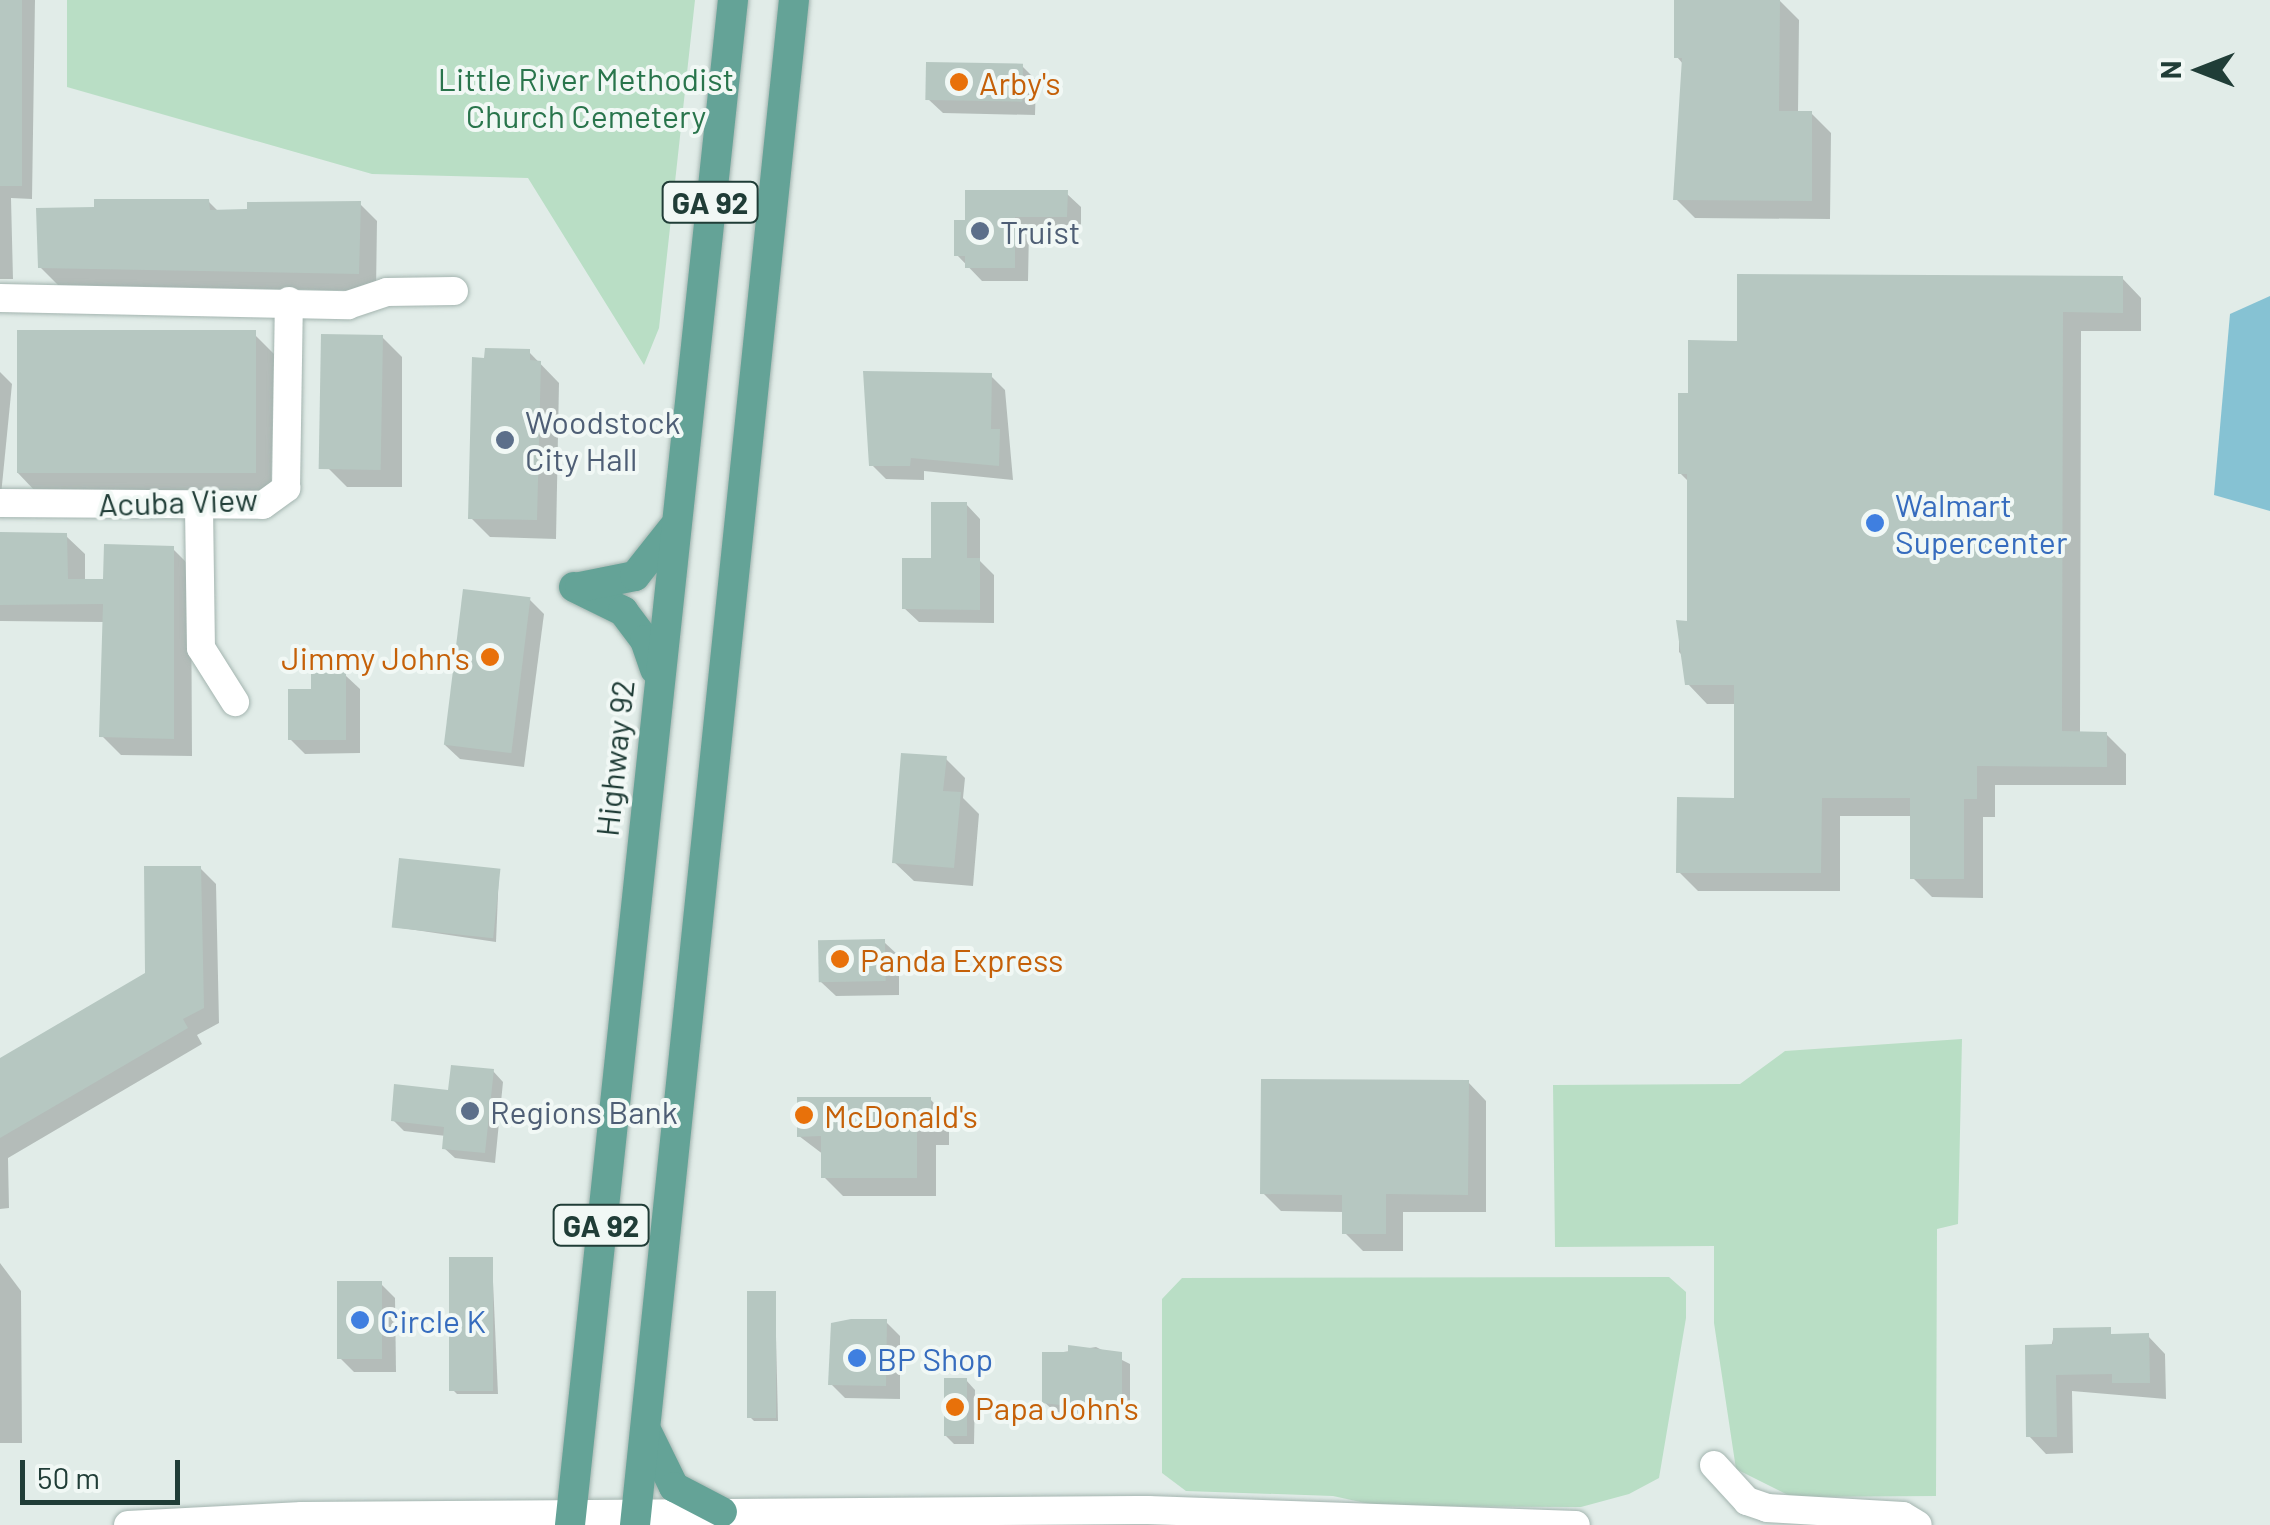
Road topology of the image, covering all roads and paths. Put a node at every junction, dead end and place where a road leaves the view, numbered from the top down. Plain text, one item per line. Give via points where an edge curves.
1 (733, 0) edge
2 (794, 0) edge
3 (454, 291) dead end
4 (0, 298) edge
5 (289, 300) junction
6 (0, 503) edge
7 (198, 507) junction
8 (675, 525) junction
9 (658, 676) junction
10 (235, 702) dead end
11 (646, 1421) junction
12 (1714, 1465) dead end
13 (722, 1512) junction
14 (636, 1519) edge
15 (1328, 1520) junction
16 (576, 1521) edge
17 (128, 1525) edge
18 (1269, 1525) edge
19 (1576, 1525) edge
20 (1918, 1525) edge

1 - 8 main road, Highway 92 / GA 92
2 - 11 main road, GA 92
3 - 5 street via 387,292 348,305
4 - 5 street
5 - 7 street, Acuba View via 286,488 262,505
6 - 7 street, Acuba View
7 - 10 street via 202,648
8 - 9 main road, Highway 92 / GA 92
8 - 9 main road via 635,576 574,588 611,602 634,622
9 - 16 main road, Highway 92 / GA 92
11 - 13 main road via 656,1459 674,1487
11 - 14 main road, GA 92
12 - 20 street via 1747,1501 1767,1508 1903,1516
13 - 14 street
13 - 15 street via 1148,1510
14 - 16 street
15 - 18 street
15 - 19 street
16 - 17 street

